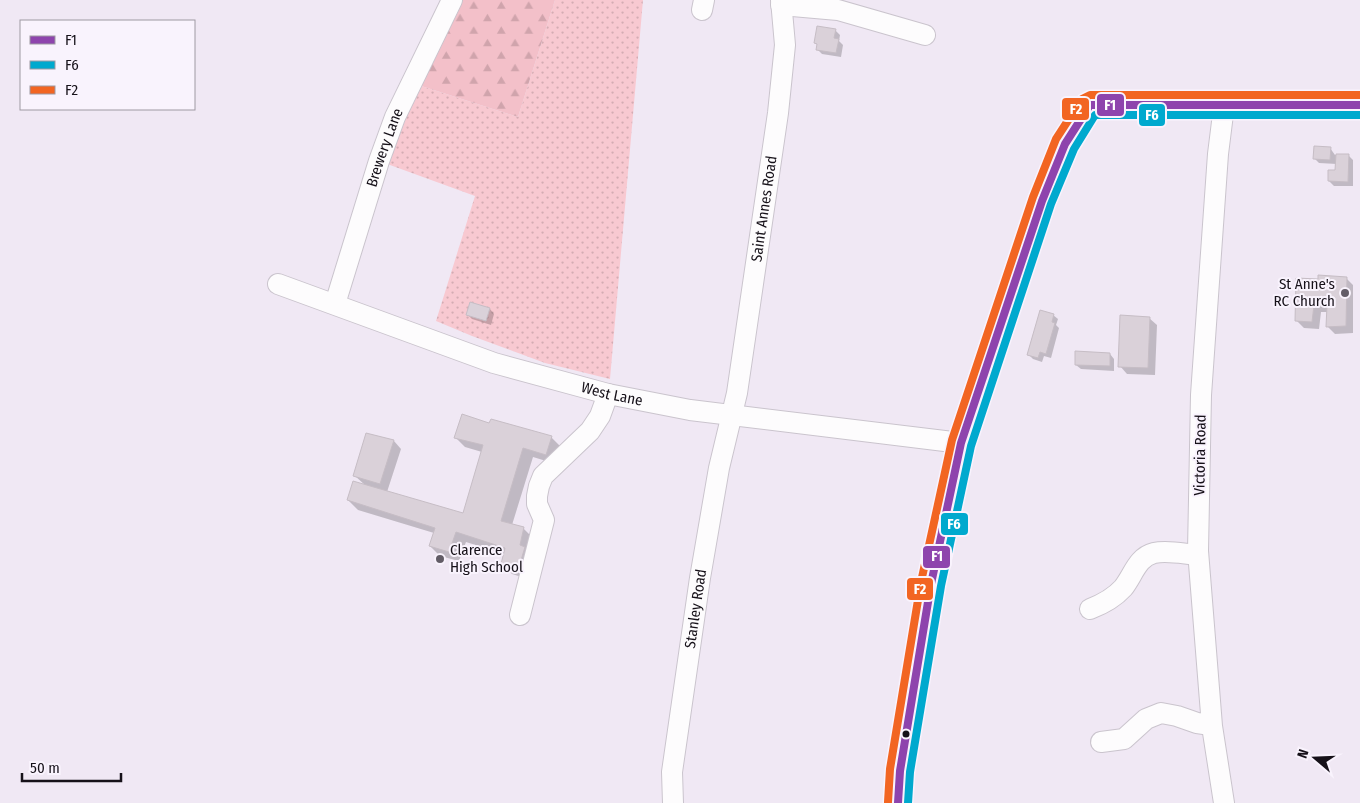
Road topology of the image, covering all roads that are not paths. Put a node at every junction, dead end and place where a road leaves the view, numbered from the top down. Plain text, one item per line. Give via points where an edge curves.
1 (452, 0) edge
2 (781, 2) edge
3 (925, 35) dead end
4 (1360, 105) edge
5 (1224, 106) junction
6 (278, 284) dead end
7 (335, 304) junction
8 (608, 394) junction
9 (731, 416) junction
10 (961, 442) junction
11 (1198, 555) junction
12 (1090, 609) dead end
13 (520, 615) dead end
14 (1211, 725) junction
15 (1101, 742) dead end
16 (673, 803) edge
17 (898, 803) edge
18 (1224, 803) edge

1 - 7 street, Brewery Lane via 395,117
2 - 3 street via 838,10
2 - 9 street, Saint Annes Road via 785,45 778,113 737,394
4 - 5 street
5 - 10 street via 1090,105 1065,144 1042,201
5 - 11 street, Victoria Road via 1201,395
6 - 7 street, West Lane
7 - 8 street, West Lane via 494,363
8 - 9 street, West Lane
8 - 13 street via 590,431 543,476 539,486 538,504 544,520
9 - 10 street, West Lane
9 - 16 street, Stanley Road via 700,578 672,772
10 - 17 street via 930,584 900,771
11 - 12 street via 1154,553 1140,562 1124,587 1113,597
11 - 14 street, Victoria Road
14 - 15 street via 1161,713 1146,719 1124,738
14 - 18 street, Victoria Road

